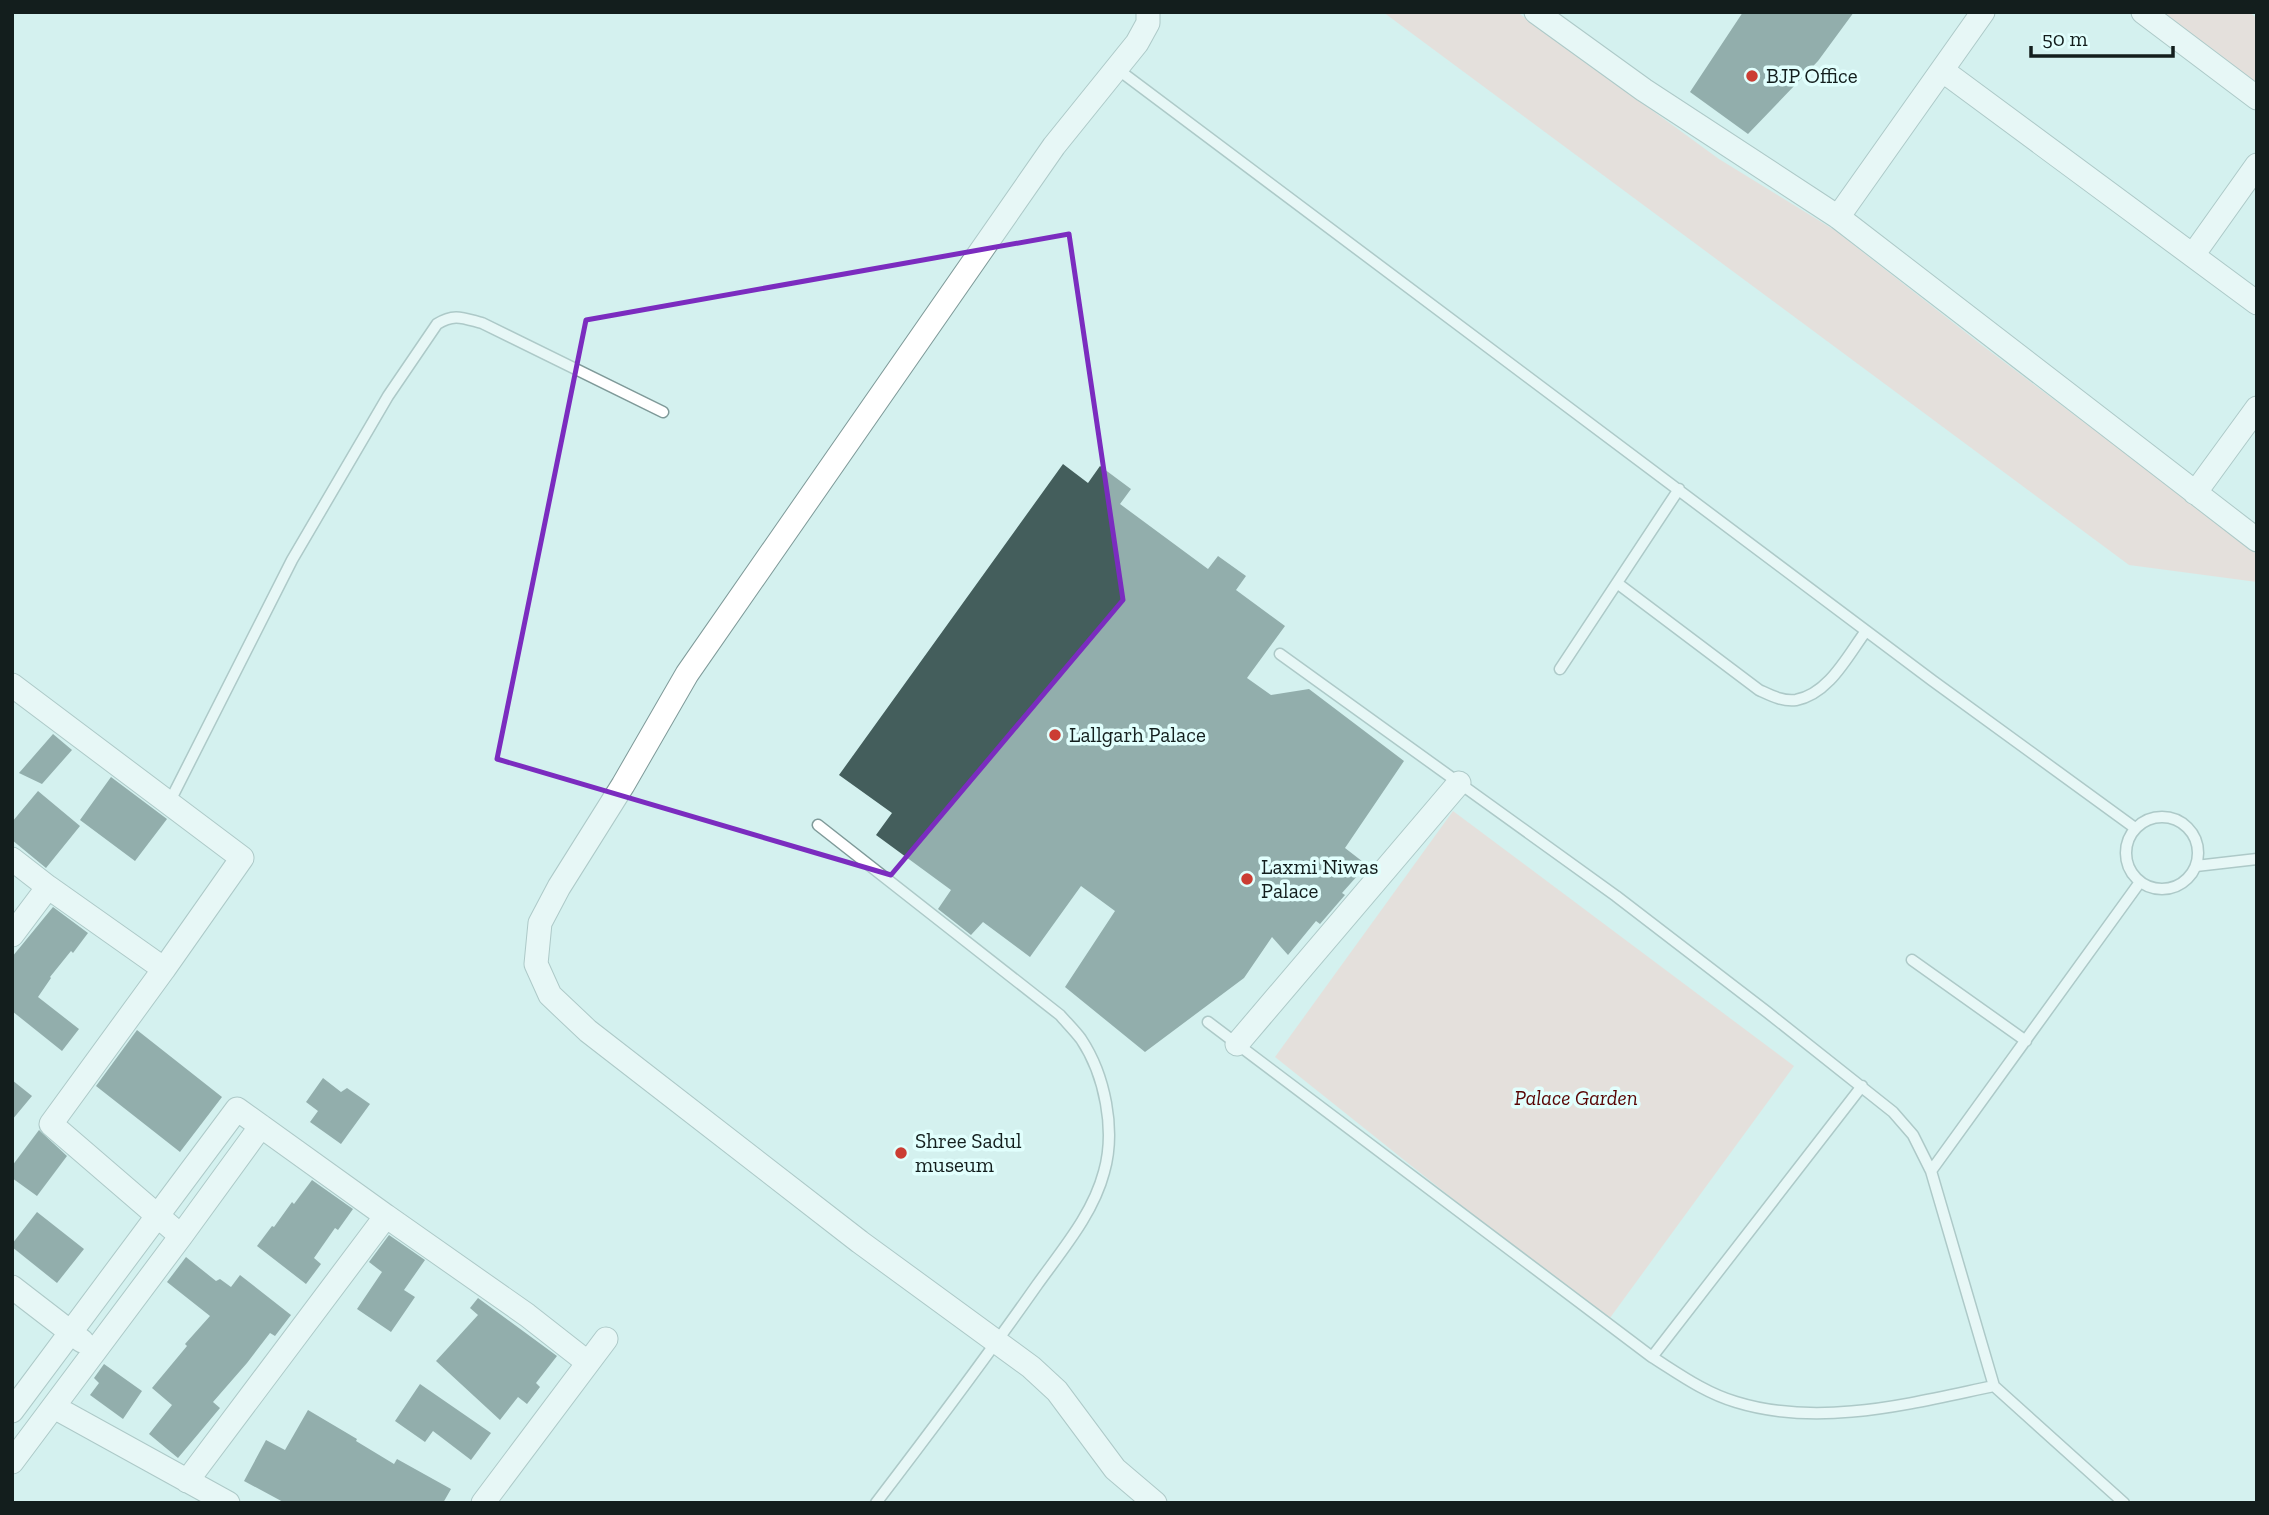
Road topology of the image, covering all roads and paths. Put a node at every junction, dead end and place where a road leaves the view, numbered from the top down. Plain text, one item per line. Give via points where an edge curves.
1 (1148, 12) edge
2 (1536, 12) edge
3 (1983, 12) edge
4 (2143, 12) edge
5 (1116, 68) junction
6 (1942, 71) junction
7 (2257, 98) edge
8 (2257, 165) edge
9 (1838, 216) junction
10 (2193, 255) junction
11 (2257, 303) edge
12 (2257, 408) edge
13 (663, 412) dead end
14 (1679, 489) junction
15 (2195, 493) junction
16 (2257, 540) edge
17 (1617, 583) junction
18 (1866, 631) junction
19 (1280, 654) dead end
20 (1560, 669) dead end
21 (12, 685) edge
22 (1459, 783) junction
23 (169, 803) junction
24 (818, 825) dead end
25 (2135, 828) junction
26 (12, 859) edge
27 (2257, 859) edge
28 (2196, 866) junction
29 (2140, 882) junction
30 (48, 887) junction
31 (12, 935) edge
32 (1912, 960) dead end
33 (164, 969) junction
34 (1208, 1023) dead end
35 (2026, 1041) junction
36 (1237, 1044) junction
37 (1862, 1086) junction
38 (261, 1126) junction
39 (1931, 1171) junction
40 (158, 1216) junction
41 (386, 1216) junction
42 (181, 1236) junction
43 (12, 1287) edge
44 (71, 1333) junction
45 (606, 1339) dead end
46 (997, 1342) junction
47 (96, 1351) junction
48 (1652, 1357) junction
49 (587, 1362) junction
50 (1994, 1386) junction
51 (54, 1407) junction
52 (12, 1411) edge
53 (12, 1462) edge
54 (187, 1481) junction
55 (228, 1503) edge
56 (483, 1503) edge
57 (876, 1503) edge
58 (1155, 1503) edge
59 (2124, 1503) edge

1 - 5 street via 1148,23 1137,43
2 - 9 street via 1644,90
3 - 6 street
4 - 7 street
5 - 14 lane
5 - 46 street via 1038,168 687,674 540,923 536,964 550,995 588,1031
6 - 9 street
6 - 10 street
8 - 10 street
9 - 15 street
10 - 11 street
12 - 15 street
13 - 23 lane via 482,324 449,317 437,324 388,396 292,560
14 - 17 lane
14 - 18 lane
15 - 16 street
17 - 18 lane via 1759,690 1777,698 1795,700 1828,682
17 - 20 lane
18 - 25 lane
19 - 22 lane
21 - 23 street
22 - 36 street
22 - 37 lane via 1616,896
23 - 33 street via 242,858
24 - 46 lane via 1060,1015 1081,1039 1106,1097 1105,1170 1097,1192 1074,1233
25 - 28 lane via 2157,816 2182,821 2197,841
25 - 29 lane via 2128,839 2127,864
26 - 30 street
27 - 28 lane
28 - 29 lane via 2191,876 2172,888 2150,888
29 - 35 lane
30 - 31 street
30 - 33 street
32 - 35 lane
33 - 40 street via 51,1124
34 - 36 lane
35 - 39 lane
36 - 48 lane
37 - 39 lane via 1913,1135
37 - 48 lane
38 - 40 street via 237,1109
38 - 41 street
38 - 42 street
39 - 50 lane
40 - 42 street
40 - 44 street
41 - 49 street
41 - 54 street
42 - 47 street
43 - 44 street
44 - 47 street
44 - 52 street
45 - 49 street
46 - 57 lane
46 - 58 street via 1057,1391 1115,1469
47 - 51 street
48 - 50 lane via 1696,1386 1737,1403 1788,1412 1889,1408
49 - 56 street
50 - 59 lane
51 - 53 street
51 - 54 street
54 - 55 street

